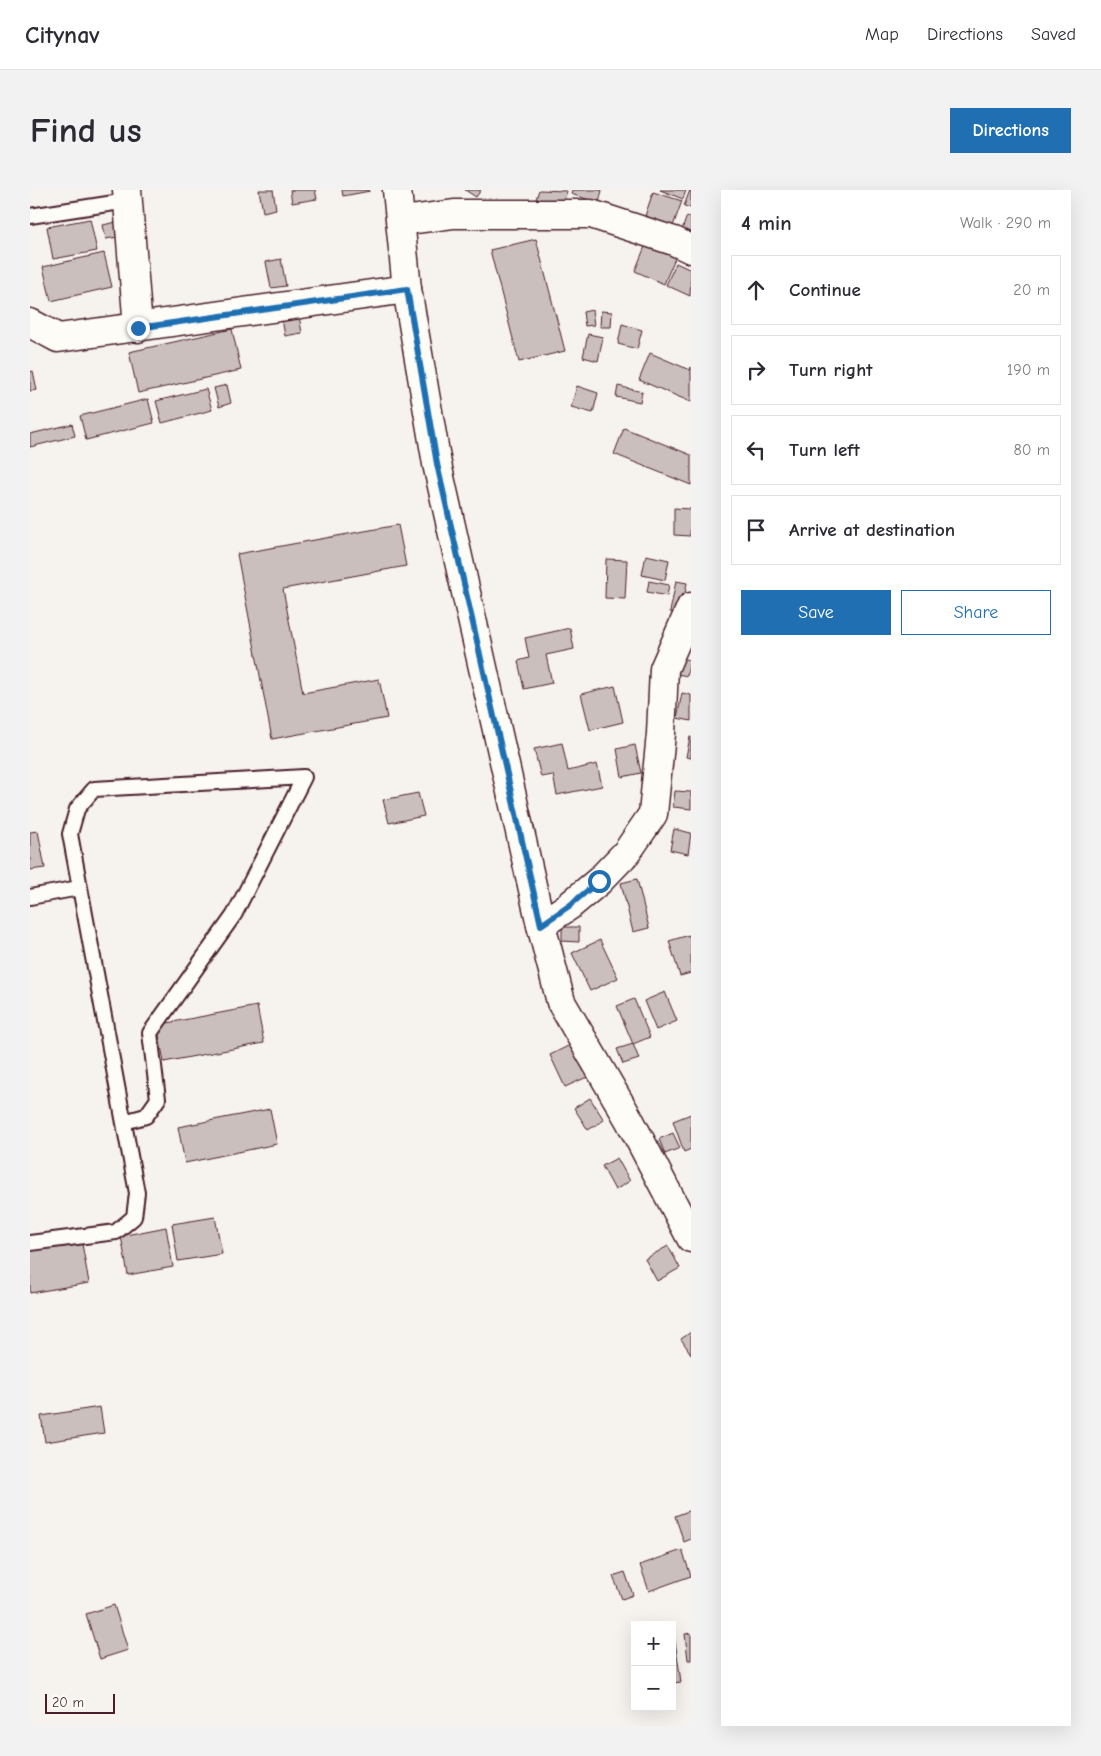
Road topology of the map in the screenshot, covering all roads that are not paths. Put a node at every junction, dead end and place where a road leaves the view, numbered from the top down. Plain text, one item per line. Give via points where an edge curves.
1 (397, 190) edge
2 (127, 196) edge
3 (30, 216) edge
4 (402, 221) junction
5 (691, 249) edge
6 (407, 289) junction
7 (30, 323) edge
8 (138, 328) junction
9 (691, 607) edge
10 (79, 888) junction
11 (30, 896) edge
12 (541, 925) junction
13 (124, 1122) junction
14 (691, 1238) edge
15 (30, 1243) edge

1 - 4 street
2 - 3 lane
2 - 8 street
4 - 5 street via 454,214 591,214
4 - 6 street
6 - 8 street
6 - 12 street via 437,464
7 - 8 street via 58,338
9 - 12 street via 664,668 653,814 627,852 599,881
10 - 11 lane
10 - 13 lane
10 - 13 lane via 70,834 77,809 94,789 304,777 234,915 150,1033 158,1099 146,1116
12 - 14 street via 561,1002 630,1121
13 - 15 lane via 137,1194 134,1217 116,1232

